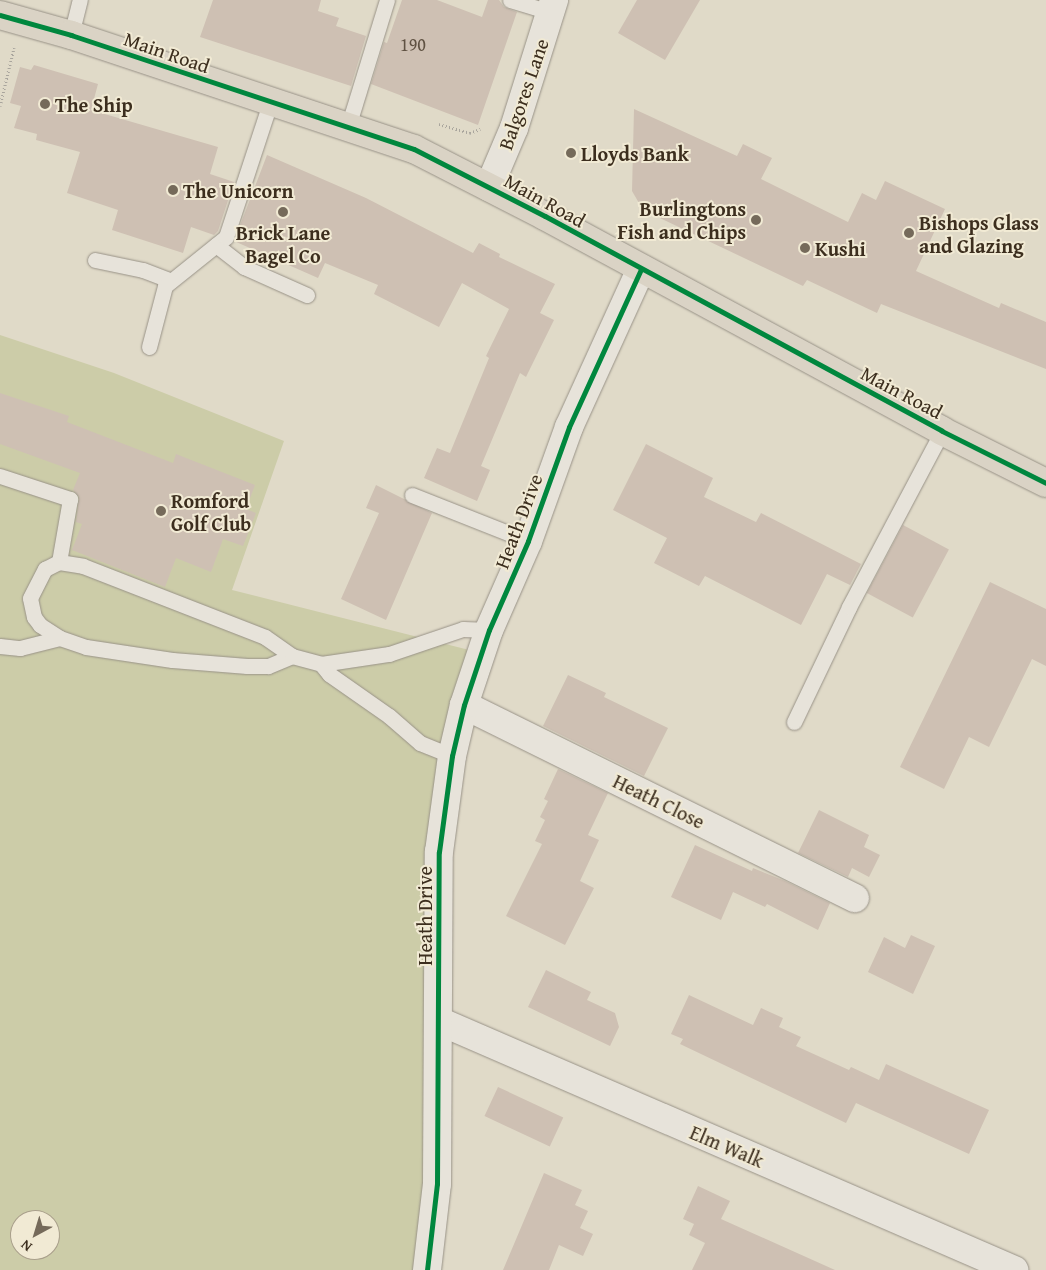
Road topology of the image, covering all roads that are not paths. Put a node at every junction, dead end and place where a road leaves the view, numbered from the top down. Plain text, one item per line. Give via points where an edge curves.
1 (80, 0) edge
2 (387, 0) edge
3 (510, 0) edge
4 (552, 6) edge
5 (11, 17) edge
6 (70, 35) junction
7 (270, 103) junction
8 (347, 130) junction
9 (489, 187) junction
10 (216, 245) junction
11 (94, 260) dead end
12 (641, 269) junction
13 (172, 281) junction
14 (307, 295) dead end
15 (149, 347) dead end
16 (942, 431) junction
17 (0, 476) edge
18 (1046, 483) edge
19 (412, 495) dead end
20 (528, 542) junction
21 (59, 562) junction
22 (489, 630) junction
23 (60, 638) junction
24 (0, 646) edge
25 (292, 656) junction
26 (321, 664) junction
27 (464, 705) junction
28 (794, 722) dead end
29 (452, 756) junction
30 (855, 898) dead end
31 (439, 1021) junction
32 (427, 1270) edge
33 (1014, 1270) edge

1 - 6 lane
2 - 8 lane
3 - 4 lane
4 - 9 street, Balgores Lane via 514,128
5 - 6 main road, Main Road
6 - 7 main road, Main Road
7 - 8 main road, Main Road
7 - 10 lane via 226,237
8 - 9 main road, Main Road via 414,149
9 - 12 main road, Main Road
10 - 13 lane
10 - 14 lane via 244,267
11 - 13 lane via 144,270
12 - 16 main road, Main Road
12 - 20 street, Heath Drive via 569,427
13 - 15 lane via 165,286
16 - 18 main road, Main Road
16 - 28 lane via 849,607
17 - 21 lane via 70,499
19 - 20 lane
20 - 22 street, Heath Drive
21 - 23 lane via 45,569 30,598 37,621
21 - 25 lane via 83,566 255,633
22 - 26 lane via 463,629 389,654
22 - 27 street, Heath Drive
23 - 24 lane via 20,648
23 - 25 lane via 86,647 237,666 268,666
25 - 26 lane
26 - 29 lane via 328,674 389,716 420,743
27 - 29 street, Heath Drive
27 - 30 street, Heath Close
29 - 31 street, Heath Drive via 439,852
31 - 32 street, Heath Drive via 438,1184
31 - 33 street, Elm Walk

